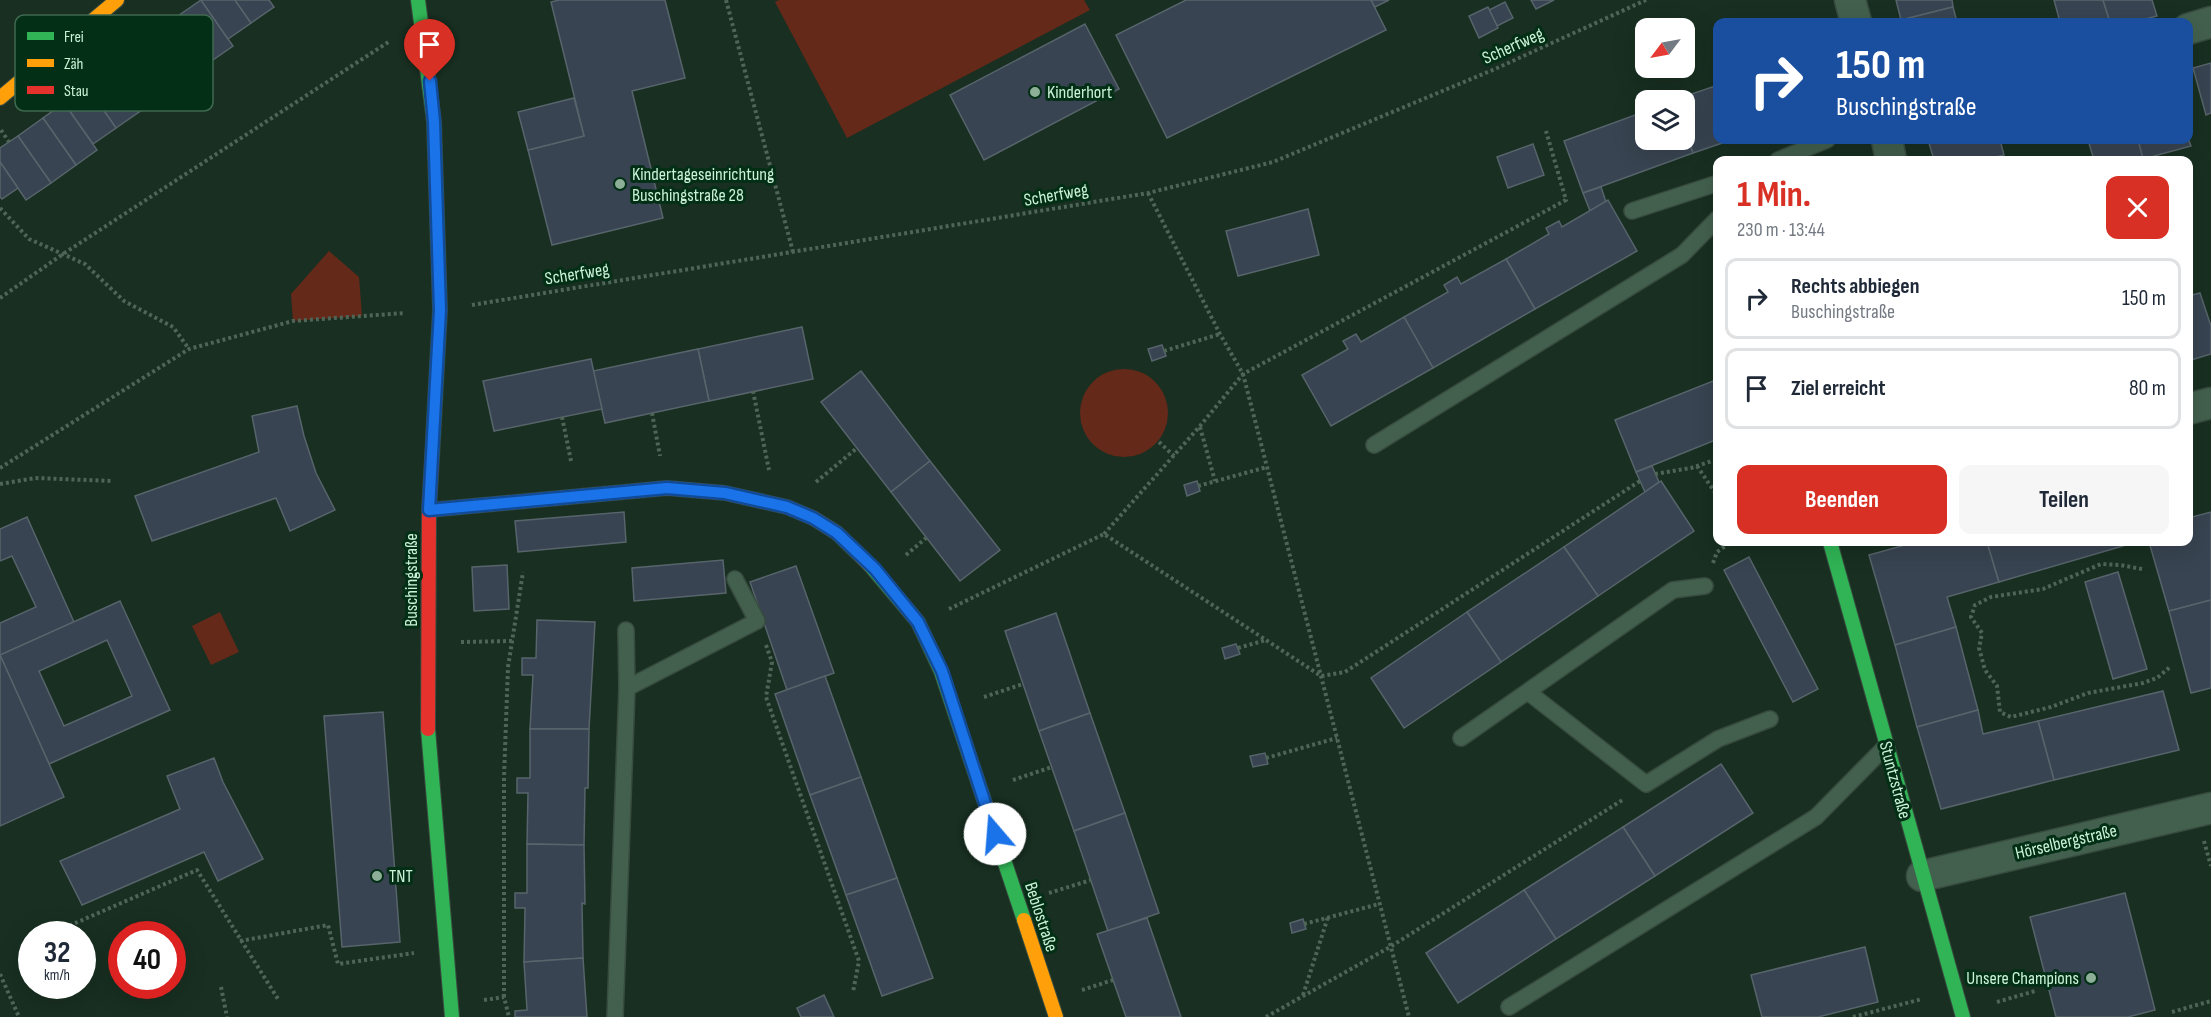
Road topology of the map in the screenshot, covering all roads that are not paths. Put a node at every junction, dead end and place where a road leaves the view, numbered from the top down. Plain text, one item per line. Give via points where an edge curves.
1 (117, 0) edge
2 (418, 0) edge
3 (1850, 0) edge
4 (99, 15) edge
5 (1855, 18) edge
6 (2211, 22) edge
7 (2193, 27) edge
8 (15, 85) edge
9 (0, 98) edge
10 (1817, 144) edge
11 (1788, 156) edge
12 (1713, 185) edge
13 (1632, 211) dead end
14 (1713, 223) edge
15 (2211, 403) edge
16 (2193, 408) edge
17 (1374, 445) dead end
18 (429, 510) junction
19 (1831, 546) edge
20 (735, 579) dead end
21 (1705, 586) dead end
22 (626, 630) dead end
23 (627, 688) junction
24 (1528, 692) junction
25 (1770, 719) dead end
26 (1461, 738) dead end
27 (1886, 746) junction
28 (2211, 808) edge
29 (1922, 876) junction
30 (1509, 1007) dead end
31 (452, 1017) edge
32 (615, 1017) edge
33 (1056, 1017) edge
34 (1963, 1017) edge

1 - 4 street
2 - 18 street, Buschingstraße via 434,122 440,310
3 - 5 street
6 - 7 street
8 - 9 street
10 - 11 lane
12 - 13 lane
14 - 17 lane via 1682,255
15 - 16 street
18 - 31 street, Buschingstraße via 428,735
18 - 33 street, Beblostraße via 667,488 725,493 787,507 837,533 875,569 918,622 942,671
19 - 27 street, Stuntzstraße
20 - 23 lane via 757,621
21 - 24 lane via 1674,590
22 - 23 lane
23 - 32 lane
24 - 25 lane via 1646,784 1718,739
24 - 26 lane
27 - 29 street, Stuntzstraße
27 - 30 lane via 1816,817
28 - 29 street, Hörselbergstraße
29 - 34 street, Stuntzstraße

